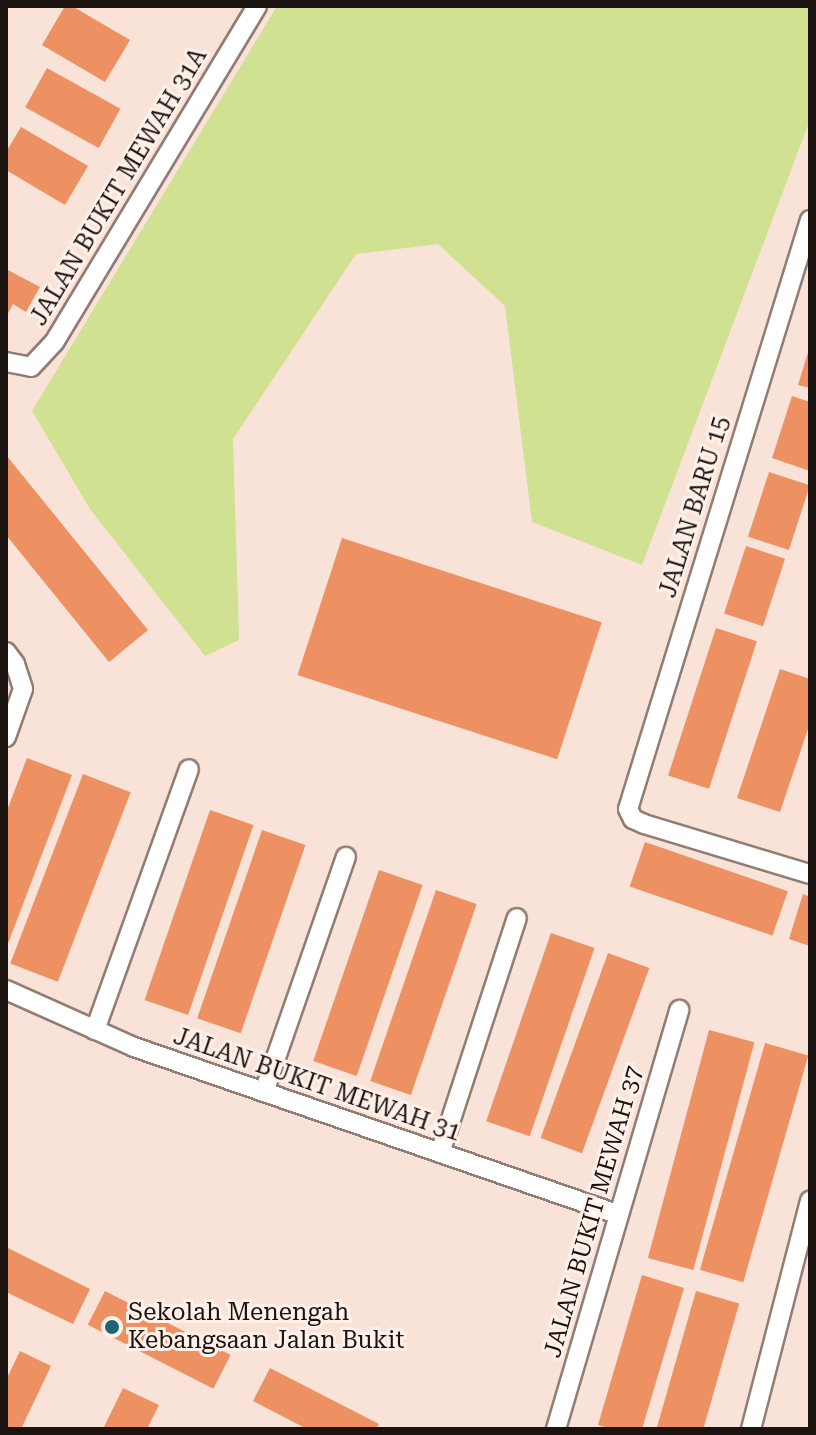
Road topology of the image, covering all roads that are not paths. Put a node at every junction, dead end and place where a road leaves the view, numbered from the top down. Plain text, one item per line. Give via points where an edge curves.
1 (257, 6) edge
2 (810, 220) edge
3 (6, 362) edge
4 (6, 652) edge
5 (6, 737) edge
6 (189, 769) dead end
7 (346, 857) dead end
8 (810, 874) edge
9 (517, 918) dead end
10 (6, 990) edge
11 (679, 1010) dead end
12 (95, 1030) junction
13 (264, 1092) junction
14 (440, 1153) junction
15 (810, 1201) edge
16 (617, 1214) junction
17 (556, 1429) edge
18 (751, 1429) edge

1 - 3 street, JALAN BUKIT MEWAH 31A via 55,341 31,367
2 - 8 street, JALAN BARU 15 via 628,809 644,824
4 - 5 street via 23,689
6 - 12 street
7 - 13 street
9 - 14 street
10 - 12 street, JALAN BUKIT MEWAH 31
11 - 16 street, JALAN BUKIT MEWAH 37
12 - 13 street, JALAN BUKIT MEWAH 31
13 - 14 street, JALAN BUKIT MEWAH 31
14 - 16 street, JALAN BUKIT MEWAH 31
15 - 18 street
16 - 17 street, JALAN BUKIT MEWAH 37

